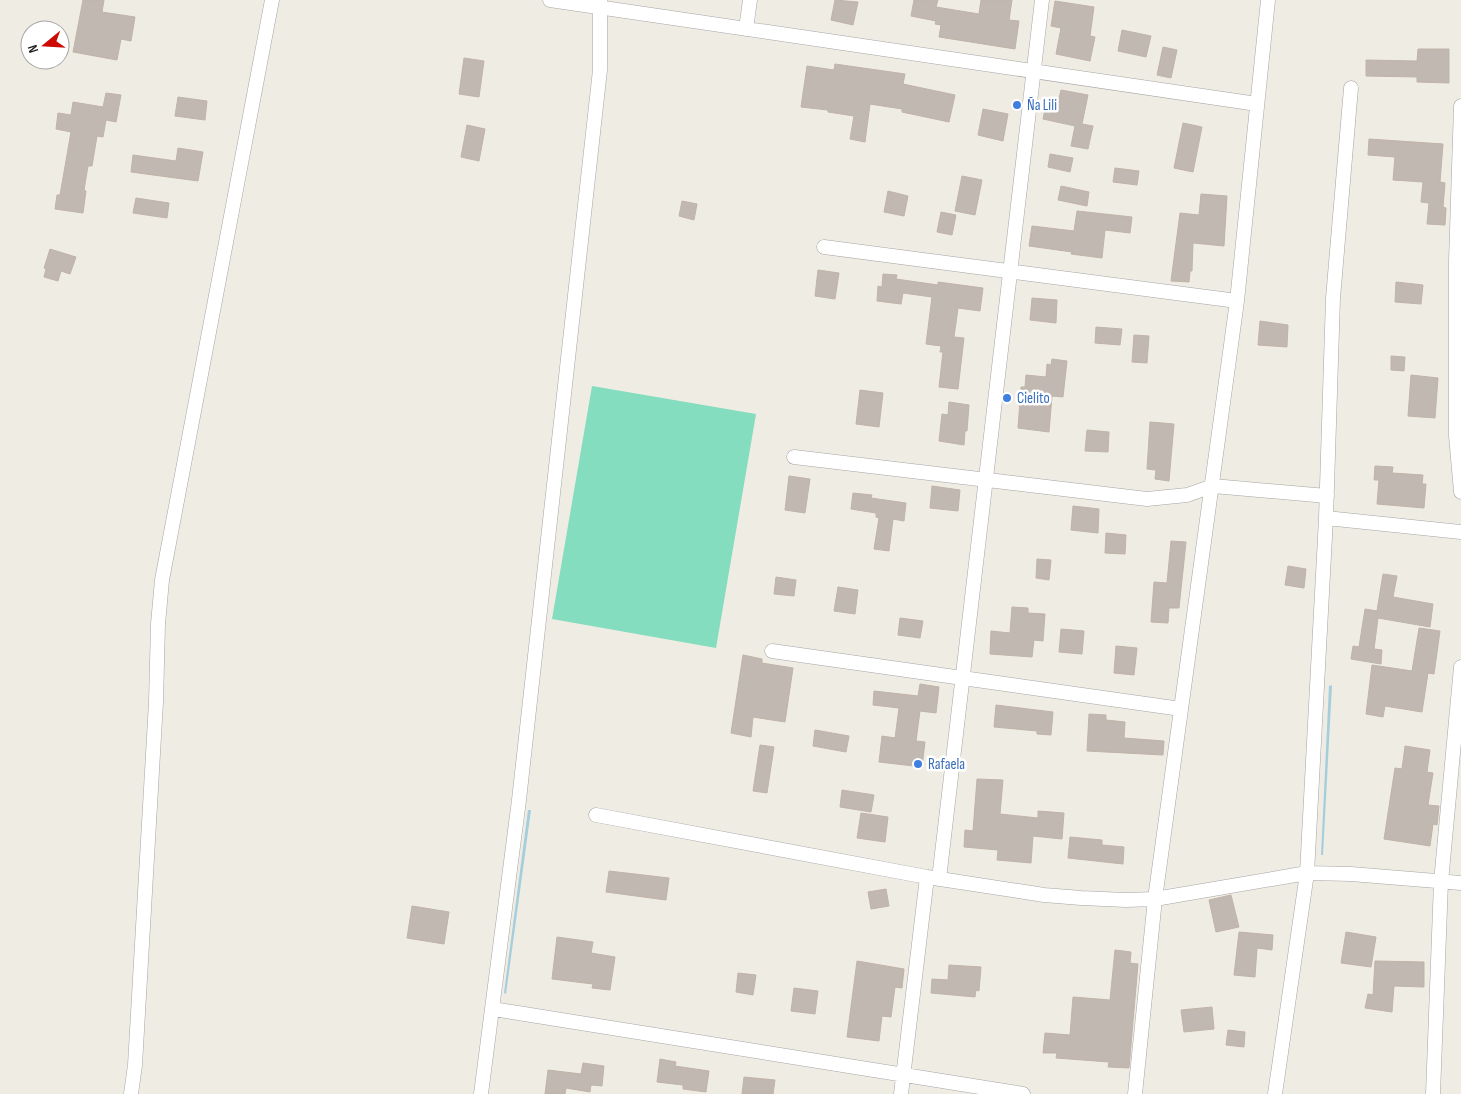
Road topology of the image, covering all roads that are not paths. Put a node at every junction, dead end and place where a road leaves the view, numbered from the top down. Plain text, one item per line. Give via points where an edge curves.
1 (272, 0) edge
2 (550, 0) edge
3 (750, 0) edge
4 (1042, 0) edge
5 (1268, 0) edge
6 (599, 3) edge
7 (746, 29) junction
8 (1034, 72) junction
9 (1351, 88) dead end
10 (1257, 104) junction
11 (1461, 106) edge
12 (824, 247) dead end
13 (1458, 262) edge
14 (1010, 272) junction
15 (1237, 301) junction
16 (794, 456) dead end
17 (986, 479) junction
18 (1213, 486) junction
19 (1461, 492) edge
20 (1327, 496) junction
21 (1326, 518) junction
22 (1461, 532) edge
23 (772, 651) dead end
24 (1461, 667) edge
25 (962, 678) junction
26 (1181, 709) junction
27 (596, 815) dead end
28 (1307, 873) junction
29 (933, 878) junction
30 (1441, 882) junction
31 (1461, 883) edge
32 (1155, 899) junction
33 (493, 1009) junction
34 (904, 1074) junction
35 (131, 1094) edge
36 (481, 1094) edge
37 (901, 1094) edge
38 (1023, 1094) edge
39 (1135, 1094) edge
40 (1275, 1094) edge
41 (1433, 1094) edge

1 - 35 street via 162,580
2 - 6 street
3 - 7 street
4 - 8 street
5 - 10 street
6 - 7 street
6 - 33 street via 600,70
7 - 8 street
8 - 10 street
8 - 14 street
9 - 20 street via 1333,298
10 - 15 street
11 - 13 street
12 - 14 street
13 - 19 street via 1456,436
14 - 15 street
14 - 17 street
15 - 18 street
16 - 17 street
17 - 18 street via 1147,499 1187,495
17 - 25 street
18 - 20 street
18 - 26 street
20 - 21 street
21 - 22 street
21 - 28 street
23 - 25 street
24 - 30 street
25 - 26 street
25 - 29 street
26 - 32 street
27 - 29 street
28 - 30 street
28 - 32 street
28 - 40 street
29 - 32 street via 1044,895
29 - 34 street
30 - 31 street
30 - 41 street
32 - 39 street
33 - 34 street
33 - 36 street
34 - 37 street
34 - 38 street

